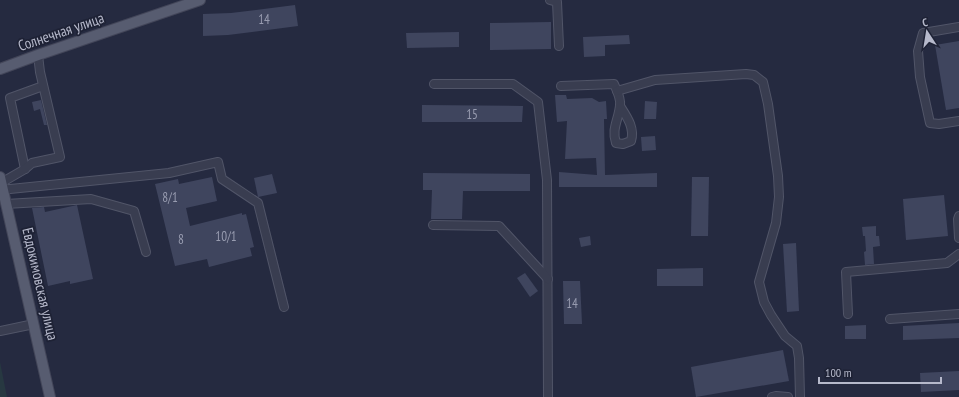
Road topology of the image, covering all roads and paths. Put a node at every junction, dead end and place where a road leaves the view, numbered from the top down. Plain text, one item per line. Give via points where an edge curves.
1 (200, 0) edge
2 (550, 0) edge
3 (959, 27) edge
4 (559, 46) dead end
5 (38, 55) junction
6 (0, 69) edge
7 (434, 84) dead end
8 (43, 86) junction
9 (561, 86) dead end
10 (617, 91) junction
11 (620, 106) dead end
12 (959, 121) edge
13 (25, 169) junction
14 (1, 185) edge
15 (6, 204) junction
16 (959, 216) edge
17 (433, 225) dead end
18 (959, 238) edge
19 (146, 252) dead end
20 (959, 254) edge
21 (548, 279) junction
22 (284, 307) dead end
23 (848, 314) dead end
24 (959, 314) edge
25 (890, 319) dead end
26 (34, 324) junction
27 (0, 332) edge
28 (50, 397) edge
29 (548, 397) edge
30 (772, 397) edge
31 (788, 397) edge
32 (800, 397) edge

1 - 5 main road, Солнечная улица
2 - 4 street via 556,2
3 - 12 street via 923,34 918,51 920,77 930,123
5 - 6 main road, Солнечная улица
5 - 8 street
7 - 21 street via 514,84 538,102 547,180
8 - 13 street via 10,98
8 - 13 street via 60,156 32,163
9 - 10 street via 614,84
10 - 11 street
10 - 32 street via 655,80 746,74 754,75 763,82 779,197 776,223 759,282 764,302 771,315 785,336 797,346
13 - 14 street
14 - 15 main road, Евдокимовская улица
14 - 22 street via 169,173 218,162 222,179 258,203
15 - 19 street via 91,199 134,211
15 - 26 main road, Евдокимовская улица
16 - 18 street
17 - 21 street via 499,226
20 - 23 street via 947,263 846,272
21 - 29 street
24 - 25 street
26 - 27 street
26 - 28 main road, Евдокимовская улица
30 - 31 street

